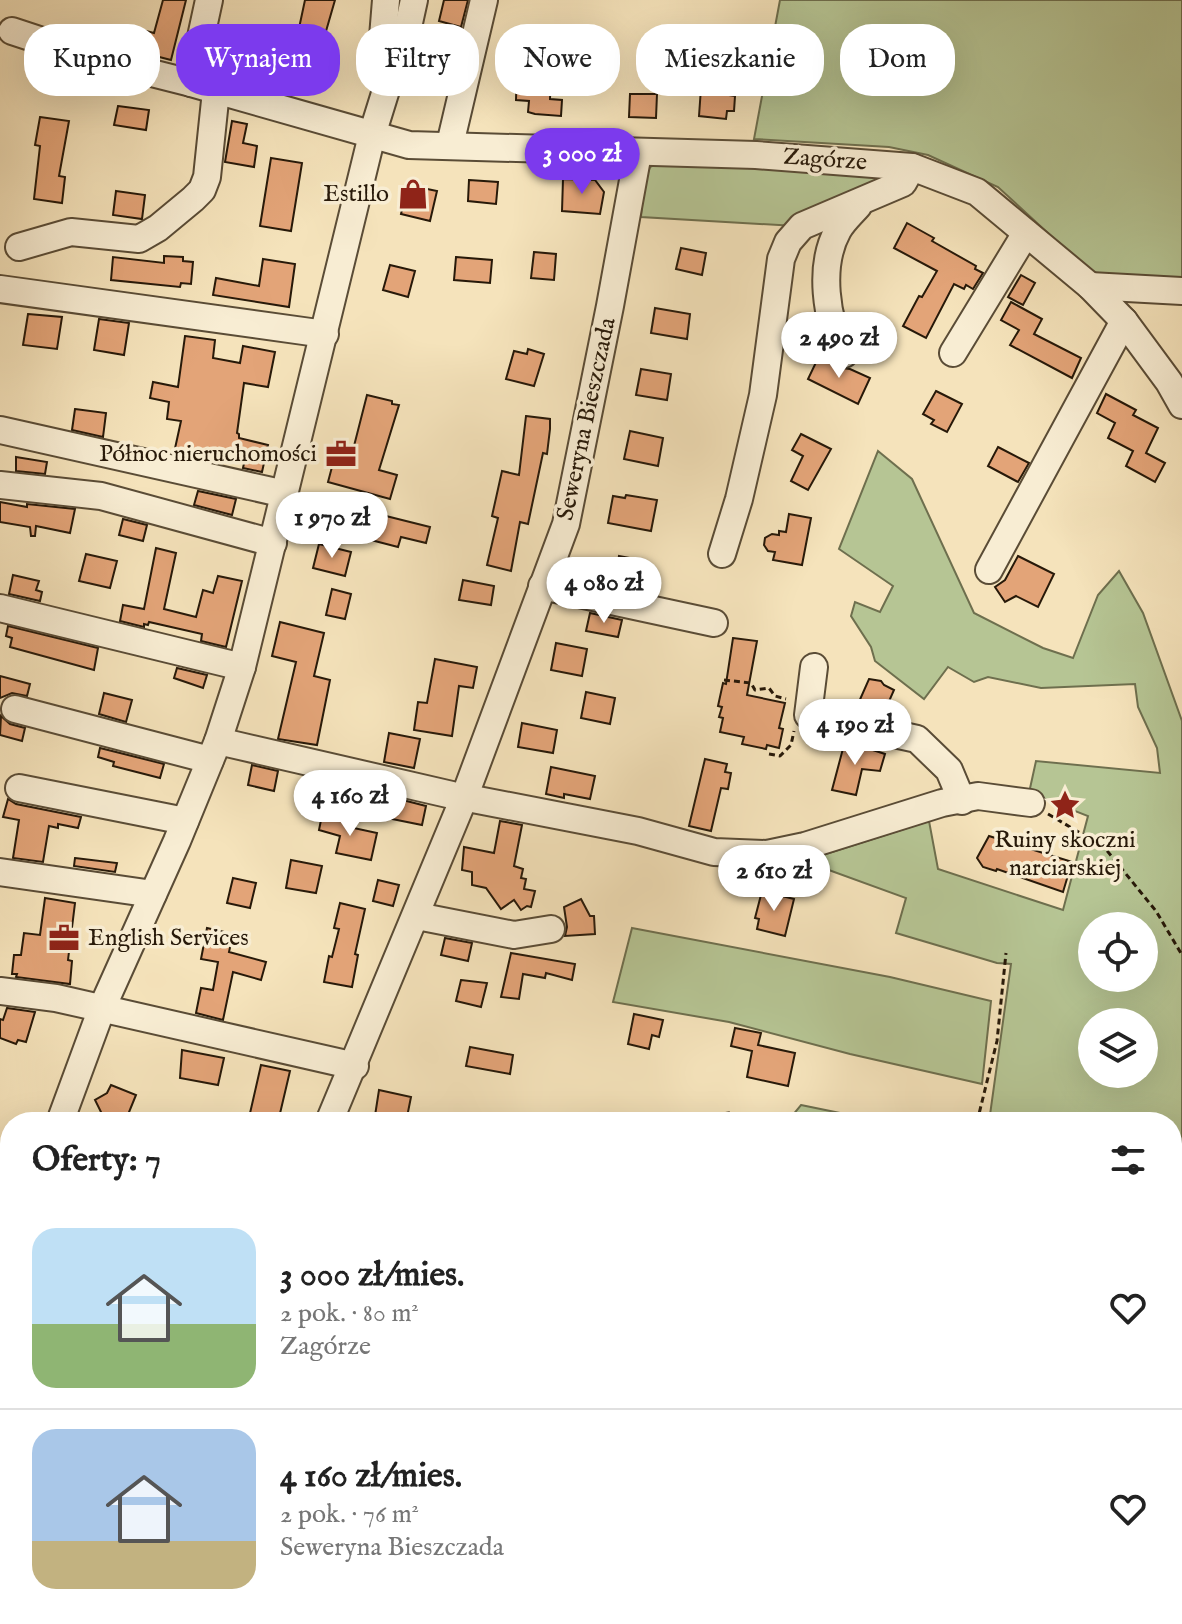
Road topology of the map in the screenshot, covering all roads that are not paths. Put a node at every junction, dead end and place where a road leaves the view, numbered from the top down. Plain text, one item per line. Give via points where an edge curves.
1 (209, 0) edge
2 (386, 0) edge
3 (414, 0) edge
4 (484, 0) edge
5 (204, 24) edge
6 (384, 24) edge
7 (409, 24) edge
8 (12, 31) dead end
9 (176, 79) edge
10 (215, 96) edge
11 (234, 96) edge
12 (384, 96) edge
13 (372, 135) junction
14 (453, 146) junction
15 (638, 153) junction
16 (912, 167) junction
17 (863, 200) junction
18 (1026, 233) junction
19 (19, 247) dead end
20 (1090, 286) junction
21 (0, 289) edge
22 (1182, 291) edge
23 (1124, 321) junction
24 (325, 334) junction
25 (953, 353) dead end
26 (844, 354) dead end
27 (1182, 405) edge
28 (0, 430) edge
29 (0, 485) edge
30 (285, 494) junction
31 (273, 543) junction
32 (722, 554) dead end
33 (989, 570) dead end
34 (542, 586) junction
35 (0, 608) edge
36 (714, 623) dead end
37 (242, 667) junction
38 (814, 667) dead end
39 (15, 709) dead end
40 (214, 751) junction
41 (19, 788) dead end
42 (464, 798) junction
43 (962, 801) junction
44 (1031, 803) road end
45 (185, 821) junction
46 (0, 872) edge
47 (153, 894) junction
48 (417, 916) junction
49 (551, 929) dead end
50 (0, 991) edge
51 (102, 1008) junction
52 (355, 1066) junction
53 (64, 1112) edge
54 (334, 1112) edge

1 - 5 street
2 - 6 street
3 - 7 street
4 - 14 street
8 - 9 street, Zagórze
10 - 19 street via 202,190 158,228 139,239 71,232
11 - 13 street, Zagórze
12 - 13 street
13 - 14 street, Zagórze via 409,145
13 - 24 street
14 - 15 street, Zagórze
15 - 16 street, Zagórze via 756,155
15 - 34 street, Seweryna Bieszczada via 567,518
16 - 17 street via 903,183
16 - 18 street, Zagórze via 977,192
17 - 26 street via 839,228 828,272 829,313
17 - 32 street via 802,226 781,259 763,395
18 - 20 street, Zagórze
18 - 25 street
20 - 22 street
20 - 23 street, Zagórze
21 - 24 street
23 - 27 street, Zagórze
23 - 33 street
24 - 30 street
28 - 30 street
29 - 31 street via 101,496
30 - 31 street
31 - 37 street
34 - 36 street
34 - 42 street, Seweryna Bieszczada
35 - 37 street
37 - 40 street
38 - 43 street via 808,715 917,739 949,770
39 - 40 street
40 - 42 street
40 - 45 street
41 - 45 street
42 - 43 street via 638,831 714,852 767,854
42 - 48 street, Seweryna Bieszczada
43 - 44 street via 978,796
45 - 47 street
46 - 47 street
47 - 51 street
48 - 49 street via 514,935
48 - 52 street, Seweryna Bieszczada
50 - 51 street
51 - 52 street
51 - 53 street
52 - 54 street, Seweryna Bieszczada

